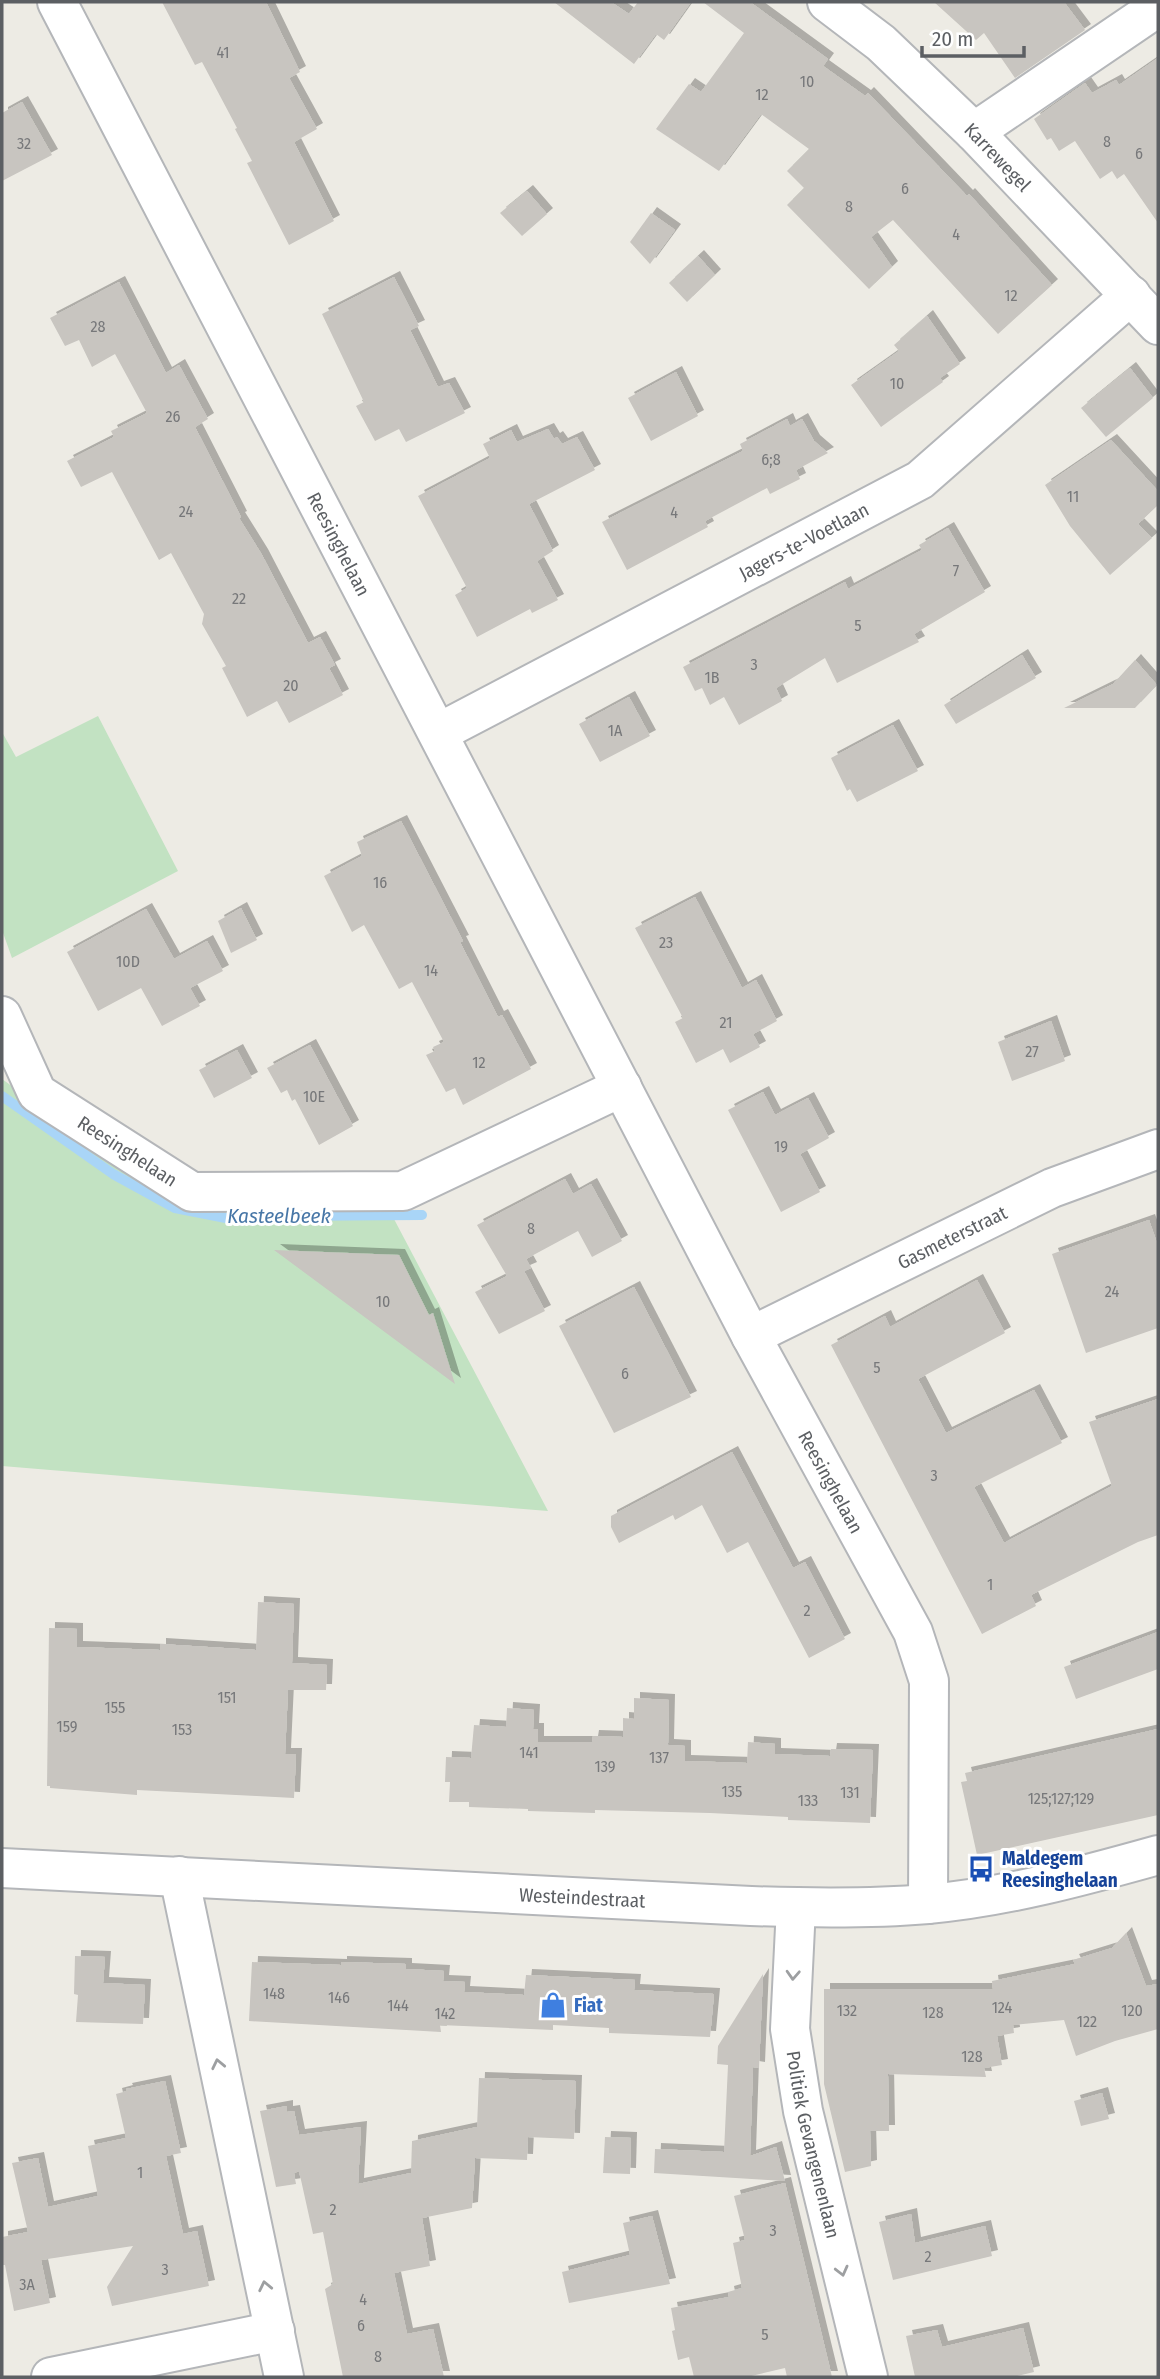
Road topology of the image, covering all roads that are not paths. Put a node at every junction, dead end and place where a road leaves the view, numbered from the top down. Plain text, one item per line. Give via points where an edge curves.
1 (57, 2) edge
2 (827, 2) edge
3 (1158, 7) edge
4 (974, 132) junction
5 (1131, 295) junction
6 (1158, 325) edge
7 (438, 733) junction
8 (2, 1016) edge
9 (622, 1087) junction
10 (1158, 1149) edge
11 (751, 1336) junction
12 (1158, 1855) edge
13 (2, 1868) edge
14 (179, 1876) junction
15 (928, 1904) junction
16 (796, 1907) junction
17 (275, 2331) junction
18 (51, 2377) edge
19 (284, 2377) edge
20 (868, 2377) edge

1 - 7 street, Reesinghelaan
2 - 4 street, Karrewegel via 881,43
3 - 4 street
4 - 5 street, Karrewegel
5 - 6 street, Karrewegel
5 - 7 street, Jagers-te-Voetlaan via 920,480
7 - 9 street, Reesinghelaan
8 - 9 street, Reesinghelaan via 37,1093 192,1192 403,1191
9 - 11 street, Reesinghelaan
10 - 11 street, Gasmeterstraat via 1052,1188
11 - 15 street, Reesinghelaan via 913,1632 929,1681
12 - 15 street, Westeindestraat via 1087,1875
13 - 14 street, Westeindestraat
14 - 16 street, Westeindestraat
17 -> 14 street
15 - 16 street, Westeindestraat
16 -> 20 street, Politiek Gevangenenlaan via 790,2029 803,2111
17 - 18 street
17 - 19 street

